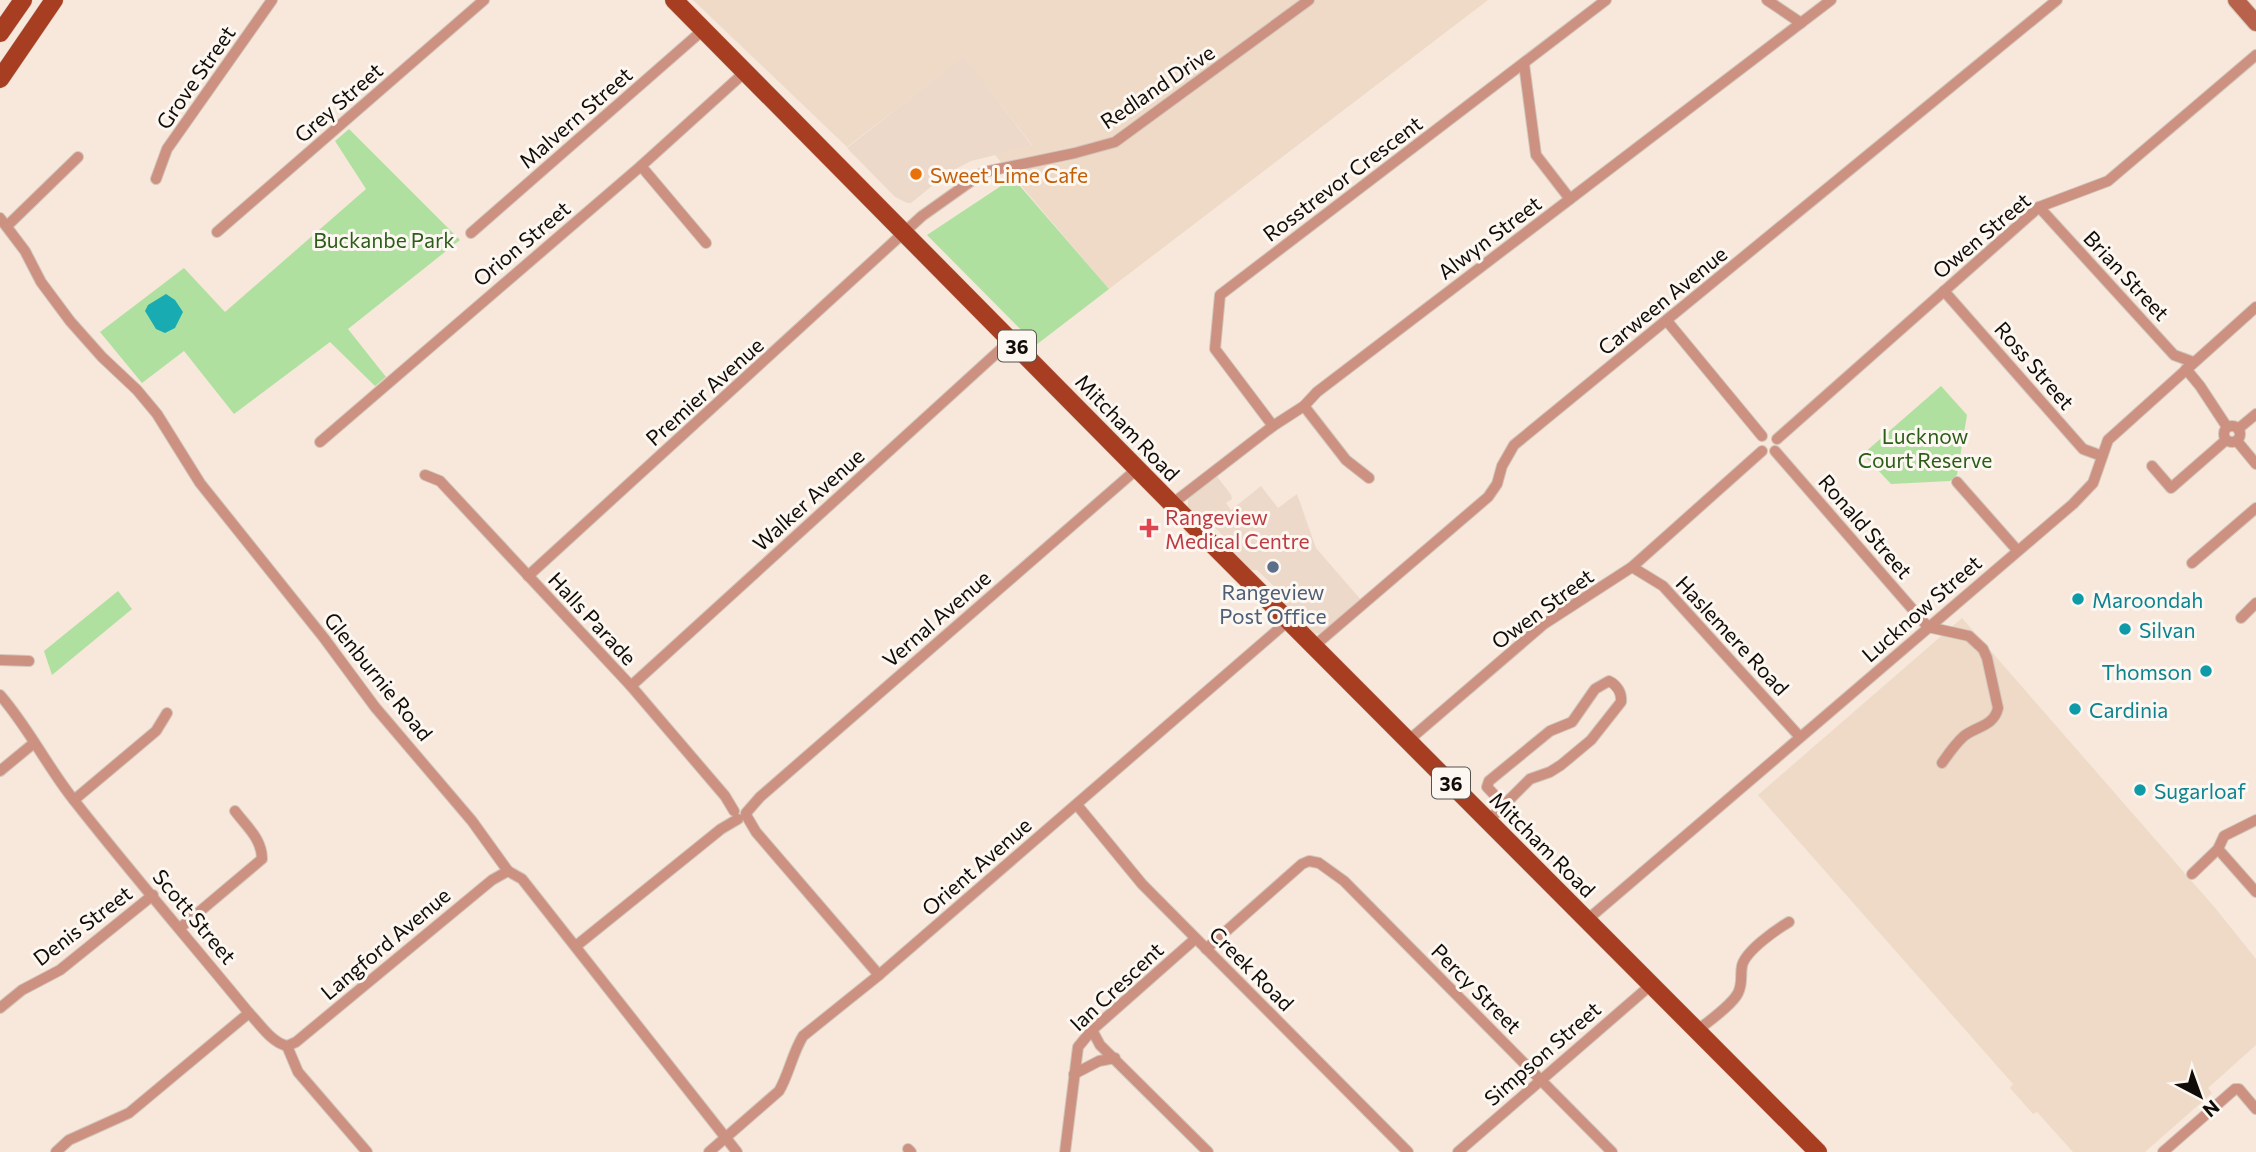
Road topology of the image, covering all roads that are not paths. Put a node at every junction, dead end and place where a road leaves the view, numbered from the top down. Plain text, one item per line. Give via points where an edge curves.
1 (23, 0) edge
2 (54, 0) edge
3 (272, 0) edge
4 (484, 0) edge
5 (674, 0) edge
6 (1309, 0) edge
7 (1606, 0) edge
8 (1767, 0) edge
9 (1831, 0) edge
10 (2057, 0) edge
11 (2236, 0) edge
12 (1801, 23) junction
13 (2256, 23) edge
14 (703, 30) junction
15 (0, 33) edge
16 (2256, 55) edge
17 (1524, 64) junction
18 (746, 72) junction
19 (0, 79) edge
20 (78, 157) dead end
21 (641, 166) junction
22 (156, 179) dead end
23 (1570, 199) junction
24 (2039, 207) junction
25 (4, 222) edge
26 (217, 232) dead end
27 (471, 233) dead end
28 (905, 233) junction
29 (706, 243) dead end
30 (1944, 291) junction
31 (2256, 307) edge
32 (1667, 321) junction
33 (1011, 340) junction
34 (2189, 366) junction
35 (1304, 406) junction
36 (2256, 414) edge
37 (1273, 426) junction
38 (2233, 428) junction
39 (1762, 436) junction
40 (1777, 439) junction
41 (2232, 440) junction
42 (320, 442) dead end
43 (1762, 451) junction
44 (1775, 451) junction
45 (2102, 456) junction
46 (2256, 464) edge
47 (2152, 466) dead end
48 (1137, 469) junction
49 (425, 475) dead end
50 (1369, 478) dead end
51 (1957, 482) dead end
52 (1172, 505) junction
53 (2256, 508) edge
54 (2017, 550) junction
55 (2192, 563) dead end
56 (1632, 567) junction
57 (528, 576) junction
58 (2256, 603) edge
59 (2241, 618) dead end
60 (1288, 621) junction
61 (1928, 627) junction
62 (1314, 647) junction
63 (0, 660) edge
64 (29, 661) dead end
65 (631, 686) junction
66 (0, 695) edge
67 (167, 713) dead end
68 (1800, 737) junction
69 (1409, 740) junction
70 (34, 743) junction
71 (1942, 763) dead end
72 (0, 771) edge
73 (74, 800) junction
74 (1077, 805) junction
75 (1504, 805) junction
76 (235, 811) dead end
77 (740, 813) junction
78 (2256, 820) edge
79 (1488, 821) junction
80 (2218, 849) junction
81 (508, 871) junction
82 (2192, 874) dead end
83 (2256, 892) edge
84 (153, 895) junction
85 (1587, 920) junction
86 (1789, 922) dead end
87 (180, 928) junction
88 (1195, 939) junction
89 (576, 946) junction
90 (1206, 949) junction
91 (880, 975) junction
92 (1652, 984) junction
93 (0, 1008) edge
94 (250, 1013) junction
95 (1092, 1030) junction
96 (1698, 1030) junction
97 (287, 1046) junction
98 (1115, 1058) junction
99 (1074, 1074) junction
100 (1542, 1080) junction
101 (2256, 1109) edge
102 (726, 1138) junction
103 (362, 1150) edge
104 (56, 1152) edge
105 (709, 1152) edge
106 (737, 1152) edge
107 (1065, 1152) edge
108 (1208, 1152) edge
109 (1408, 1152) edge
110 (1458, 1152) edge
111 (1612, 1152) edge
112 (1818, 1152) edge
113 (2163, 1152) edge

1 - 15 main road
2 - 19 main road
3 - 22 street, Grove Street via 167,149
4 - 26 street, Grey Street
5 - 14 main road, Mitcham Road / 36
6 - 28 street, Redland Drive via 1115,142 984,172
7 - 17 street, Rosstrevor Crescent
8 - 12 street
9 - 12 street, Alwyn Street
10 - 32 street, Carween Avenue
11 - 13 street
12 - 23 street, Alwyn Street
14 - 18 main road, Mitcham Road / 36
14 - 27 street, Malvern Street
16 - 24 street, Owen Street via 2108,181
17 - 23 street via 1536,155
17 - 37 street, Rosstrevor Crescent via 1220,295 1215,349
18 - 21 street, Orion Street
18 - 28 main road, Mitcham Road / 36
20 - 25 street
21 - 29 street
21 - 42 street, Orion Street
23 - 35 street, Alwyn Street
24 - 30 street, Owen Street
24 - 34 street, Brian Street
25 - 81 street, Glenburnie Road via 70,321 157,414 200,483
28 - 33 main road, Mitcham Road / 36
28 - 57 street, Premier Avenue
30 - 40 street, Owen Street
30 - 45 street, Ross Street via 2083,449
31 - 34 street, Lucknow Street
32 - 39 street
32 - 62 street, Carween Avenue via 1514,445 1488,497
33 - 48 main road, Mitcham Road / 36
33 - 65 street, Walker Avenue
34 - 38 street
34 - 45 street, Lucknow Street via 2108,440
35 - 37 street, Alwyn Street
35 - 50 street via 1346,460
36 - 38 street
37 - 52 street, Alwyn Street
38 - 41 street via 2240,435
39 - 40 street
39 - 43 street
40 - 44 street
41 - 46 street
41 - 47 street via 2171,488
43 - 44 street
43 - 56 street, Owen Street
44 - 61 street, Ronald Street
45 - 54 street, Lucknow Street via 2093,484
48 - 52 main road, Mitcham Road / 36
48 - 77 street, Vernal Avenue
49 - 57 street, Halls Parade via 440,481
51 - 54 street
52 - 60 main road, Mitcham Road / 36
53 - 55 street
54 - 61 street, Lucknow Street
56 - 68 street, Haslemere Road via 1663,586
56 - 69 street, Owen Street via 1544,624
57 - 65 street, Halls Parade
58 - 59 street
60 - 62 main road, Mitcham Road / 36
60 - 74 street, Orient Avenue
61 - 68 street, Lucknow Street
61 - 71 street via 1969,636 1983,649 1998,708 1992,722 1968,733
62 - 69 main road, Mitcham Road / 36
63 - 64 street
65 - 77 street, Halls Parade
66 - 70 street, Scott Street
67 - 73 street via 156,731
68 - 85 street, Lucknow Street
69 - 79 main road, Mitcham Road / 36
70 - 72 street
70 - 73 street, Scott Street
73 - 84 street, Scott Street
74 - 88 street, Creek Road
74 - 91 street, Orient Avenue
75 - 75 street via 1489,790 1489,780 1550,731 1572,722 1602,683 1616,686 1621,702 1591,740 1561,765 1530,779
75 - 79 street
76 - 87 street via 259,841 262,859
77 - 89 street, Vernal Avenue
77 - 91 street, Halls Parade
78 - 80 street via 2224,836
79 - 85 main road, Mitcham Road / 36
80 - 82 street
80 - 83 street
81 - 89 street, Glenburnie Road via 522,879
81 - 97 street, Langford Avenue
84 - 87 street, Scott Street
84 - 93 street, Denis Street via 60,971 22,990
85 - 92 main road, Mitcham Road / 36
86 - 96 street via 1748,955 1737,995
87 - 94 street, Scott Street
88 - 90 street, Creek Road
88 - 95 street, Ian Crescent
89 - 102 street, Glenburnie Road
90 - 100 street, Percy Street via 1309,861 1319,863 1344,881
90 - 109 street, Creek Road
91 - 102 street, Orient Avenue via 803,1036 779,1091
92 - 96 main road, Mitcham Road / 36
92 - 100 street, Simpson Street
94 - 97 street, Scott Street via 279,1044
94 - 104 street via 129,1113 69,1140
95 - 98 street
95 - 99 street, Ian Crescent via 1078,1047
96 - 112 main road, Mitcham Road / 36
97 - 103 street, Scott Street via 298,1072
98 - 99 street
98 - 108 street
99 - 107 street, Ian Crescent
100 - 110 street, Simpson Street
100 - 111 street, Percy Street
101 - 113 street via 2239,1089 2233,1091
102 - 105 street, Orient Avenue
102 - 106 street, Glenburnie Road

